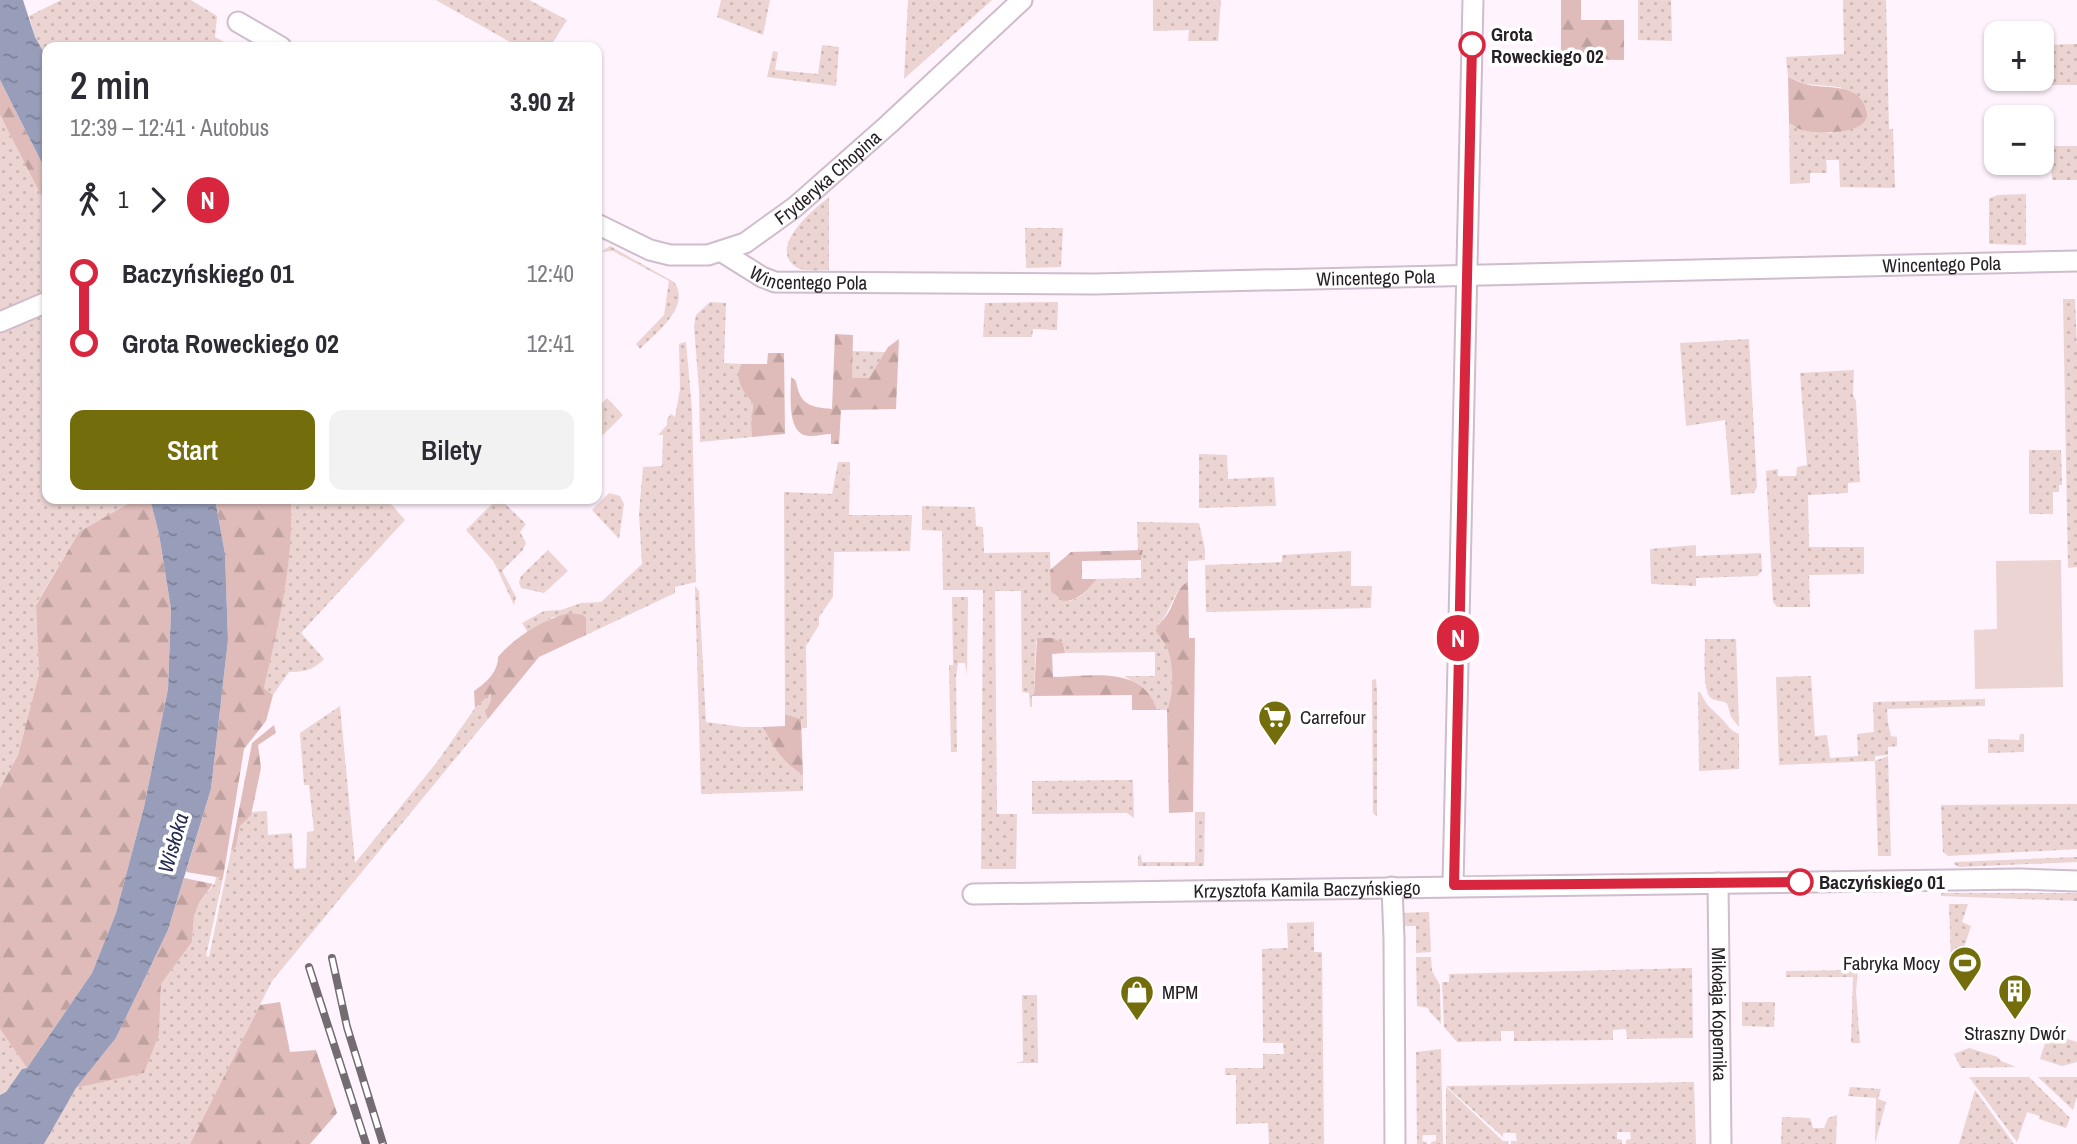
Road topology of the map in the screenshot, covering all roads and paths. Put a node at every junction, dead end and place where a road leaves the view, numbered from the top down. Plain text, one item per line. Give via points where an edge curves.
1 (1022, 0) edge
2 (1473, 0) edge
3 (238, 22) dead end
4 (272, 42) edge
5 (602, 227) edge
6 (722, 252) junction
7 (2077, 261) edge
8 (1466, 276) junction
9 (42, 304) edge
10 (0, 322) edge
11 (2077, 874) edge
12 (2021, 879) junction
13 (2077, 881) edge
14 (1718, 883) junction
15 (1454, 885) junction
16 (1392, 887) junction
17 (973, 894) dead end
18 (1395, 1144) edge
19 (1721, 1144) edge

1 - 6 street, Fryderyka Chopina via 795,207 752,240
2 - 8 street
3 - 4 street
5 - 6 street, Fryderyka Chopina via 659,253 695,257
6 - 8 street, Wincentego Pola via 762,277 788,283 1095,284
7 - 8 street, Wincentego Pola
8 - 15 street
9 - 10 street
11 - 12 street, Krzysztofa Kamila Baczyńskiego
12 - 13 street, Krzysztofa Kamila Baczyńskiego
12 - 14 street, Krzysztofa Kamila Baczyńskiego
14 - 15 street, Krzysztofa Kamila Baczyńskiego
14 - 19 street, Mikołaja Kopernika
15 - 16 street, Krzysztofa Kamila Baczyńskiego
16 - 17 street, Krzysztofa Kamila Baczyńskiego
16 - 18 street

